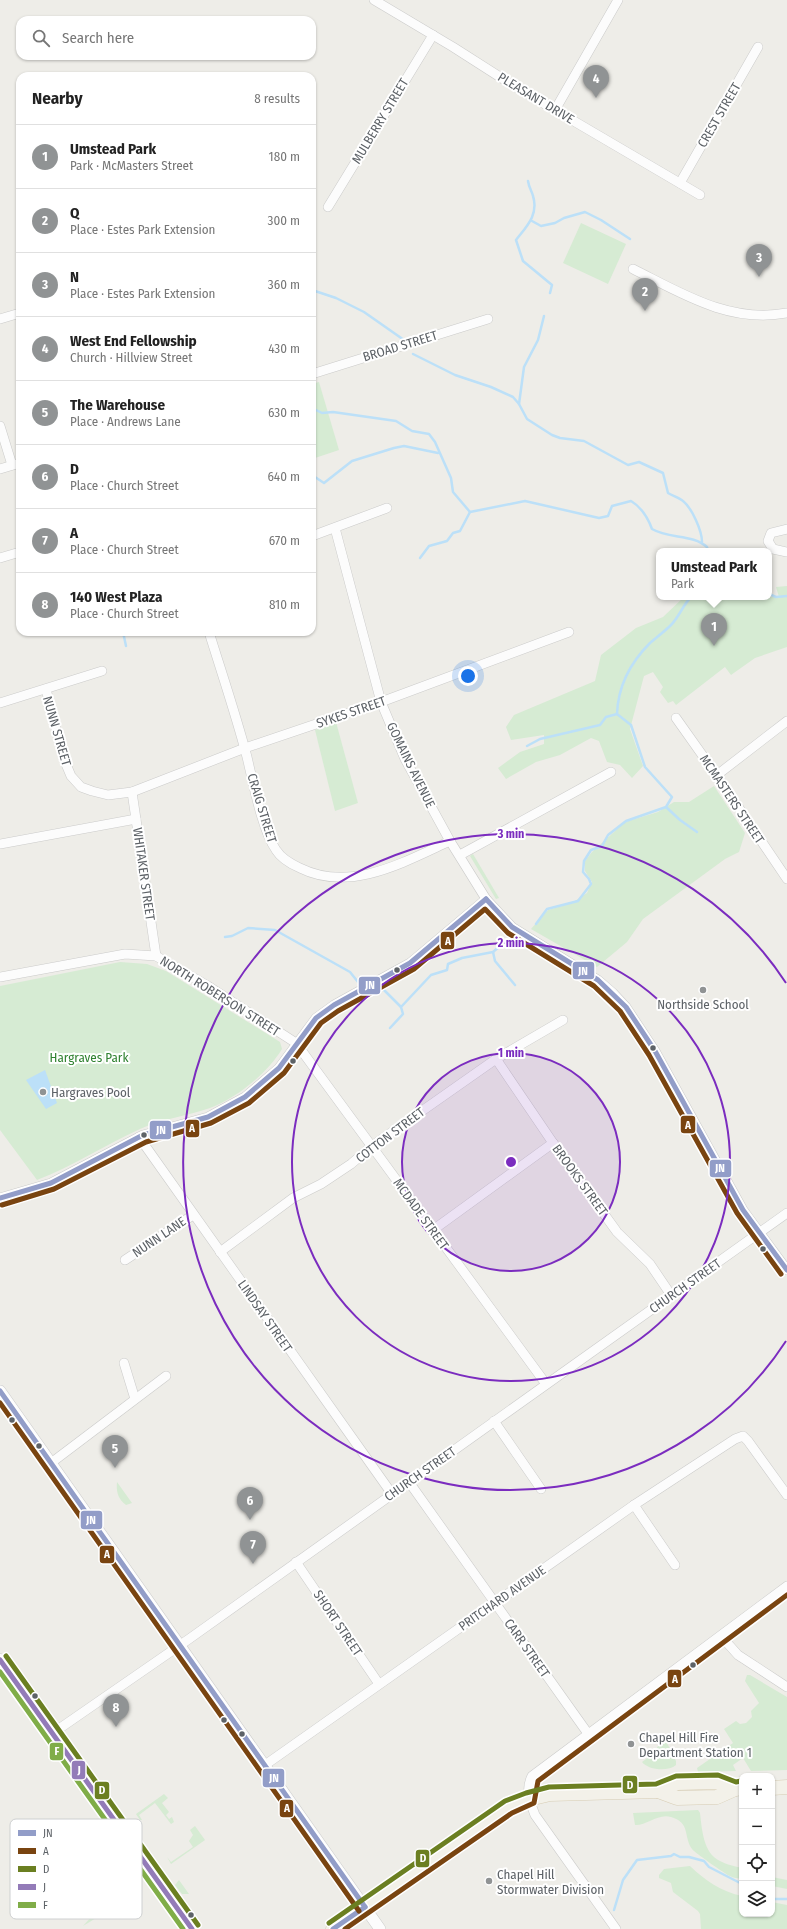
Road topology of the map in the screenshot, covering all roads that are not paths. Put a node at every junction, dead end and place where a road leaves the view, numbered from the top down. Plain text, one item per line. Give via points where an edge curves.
1 (374, 0) edge
2 (618, 0) edge
3 (432, 35) junction
4 (758, 47) dead end
5 (555, 110) junction
6 (680, 183) junction
7 (700, 195) dead end
8 (328, 207) dead end
9 (633, 269) dead end
10 (787, 313) edge
11 (16, 314) edge
12 (0, 319) edge
13 (488, 319) dead end
14 (316, 373) edge
15 (0, 426) edge
16 (16, 464) edge
17 (0, 469) edge
18 (387, 508) dead end
19 (335, 528) junction
20 (787, 529) edge
21 (316, 535) edge
22 (787, 552) edge
23 (16, 553) edge
24 (0, 558) edge
25 (569, 632) dead end
26 (210, 636) edge
27 (102, 672) dead end
28 (46, 689) junction
29 (381, 702) junction
30 (0, 703) edge
31 (676, 718) dead end
32 (787, 721) edge
33 (245, 748) junction
34 (611, 772) dead end
35 (716, 775) junction
36 (132, 792) junction
37 (136, 819) junction
38 (450, 842) junction
39 (0, 844) edge
40 (460, 855) junction
41 (787, 879) edge
42 (486, 899) junction
43 (156, 956) junction
44 (0, 977) edge
45 (563, 1020) dead end
46 (296, 1043) junction
47 (496, 1059) junction
48 (139, 1137) junction
49 (553, 1143) junction
50 (372, 1146) junction
51 (0, 1198) edge
52 (787, 1213) edge
53 (193, 1215) junction
54 (433, 1230) junction
55 (759, 1233) junction
56 (220, 1252) junction
57 (125, 1260) dead end
58 (787, 1270) edge
59 (671, 1295) junction
60 (124, 1363) dead end
61 (166, 1376) dead end
62 (546, 1384) junction
63 (0, 1391) edge
64 (136, 1399) junction
65 (494, 1421) junction
66 (51, 1464) junction
67 (409, 1482) junction
68 (541, 1489) dead end
69 (392, 1494) junction
70 (787, 1495) edge
71 (634, 1505) junction
72 (296, 1562) junction
73 (676, 1565) dead end
74 (787, 1586) edge
75 (496, 1603) junction
76 (721, 1636) junction
77 (180, 1645) junction
78 (0, 1660) edge
79 (379, 1684) junction
80 (787, 1687) edge
81 (53, 1733) junction
82 (589, 1735) junction
83 (265, 1765) junction
84 (787, 1787) edge
85 (739, 1788) edge
86 (775, 1788) edge
87 (658, 1791) junction
88 (529, 1799) junction
89 (114, 1819) edge
90 (142, 1858) edge
91 (365, 1907) junction
92 (192, 1929) edge
93 (333, 1929) edge
94 (380, 1929) edge
95 (616, 1929) edge

1 - 3 street, PLEASANT DRIVE
2 - 5 street
3 - 5 street, PLEASANT DRIVE
3 - 8 street, MULBERRY STREET
4 - 6 street, CREST STREET
5 - 6 street, PLEASANT DRIVE
6 - 7 street, PLEASANT DRIVE
9 - 10 street via 708,306 766,315
11 - 12 street
13 - 14 street, BROAD STREET
15 - 16 street
16 - 17 street
18 - 19 street
19 - 21 street
19 - 29 street, GOMAINS AVENUE
20 - 22 street via 771,533 768,541 773,549
23 - 24 street
25 - 29 street, SYKES STREET
26 - 33 street, CRAIG STREET
27 - 28 street
28 - 30 street
28 - 36 street, NUNN STREET via 63,757 71,776 81,787 92,791 108,795
29 - 33 street, SYKES STREET
29 - 38 street, GOMAINS AVENUE via 405,759
31 - 35 street, MCMASTERS STREET
32 - 35 street
33 - 36 street, SYKES STREET
33 - 38 street, CRAIG STREET via 266,829 276,851 289,863 310,873 333,877 360,876 390,868
34 - 40 street
35 - 41 street, MCMASTERS STREET
36 - 37 street, WHITAKER STREET
37 - 39 street
37 - 43 street, WHITAKER STREET
38 - 40 street, GOMAINS AVENUE
40 - 42 street, GOMAINS AVENUE
42 - 46 street via 410,963 334,1005 316,1018
42 - 55 street, GOMAINS AVENUE via 512,927 598,980 626,1007 656,1051 743,1210
43 - 44 street, NORTH ROBERSON STREET via 126,954
43 - 46 street, NORTH ROBERSON STREET
45 - 47 street, COTTON STREET
46 - 48 street via 279,1068 262,1084 225,1110
46 - 50 street, MCDADE STREET
47 - 49 street, BROOKS STREET
47 - 50 street, COTTON STREET
48 - 51 street via 51,1183
48 - 53 street, LINDSAY STREET
49 - 54 street
49 - 59 street, BROOKS STREET via 617,1232 650,1264
50 - 54 street, MCDADE STREET
50 - 56 street, COTTON STREET via 351,1164 321,1184 293,1198
52 - 55 street, CHURCH STREET
53 - 56 street, LINDSAY STREET
53 - 57 street, NUNN LANE
54 - 62 street, MCDADE STREET
55 - 58 street, GOMAINS AVENUE
55 - 59 street, CHURCH STREET
56 - 69 street, LINDSAY STREET
59 - 62 street, CHURCH STREET
60 - 64 street
61 - 64 street
62 - 65 street, CHURCH STREET
63 - 66 street
64 - 66 street
65 - 67 street, CHURCH STREET
65 - 68 street
66 - 77 street
67 - 69 street, CHURCH STREET
67 - 75 street, CARR STREET
69 - 72 street, CHURCH STREET
70 - 71 street, PRITCHARD AVENUE via 743,1436 728,1442
71 - 73 street
71 - 75 street, PRITCHARD AVENUE
72 - 77 street, CHURCH STREET
72 - 79 street, SHORT STREET
74 - 76 street
75 - 79 street, PRITCHARD AVENUE
75 - 82 street, CARR STREET
76 - 80 street via 738,1655
76 - 82 street
77 - 81 street, CHURCH STREET
77 - 83 street
78 - 81 main road
79 - 83 street, PRITCHARD AVENUE
81 - 89 main road
82 - 88 street via 532,1776 529,1782
83 - 91 street
84 - 86 main road
85 - 87 main road via 717,1782 677,1783
85 - 87 main road via 718,1797 677,1798
87 - 88 main road via 550,1794
88 - 91 main road via 509,1807
88 - 95 street via 537,1818
90 - 92 main road
91 - 93 main road
91 - 94 street

